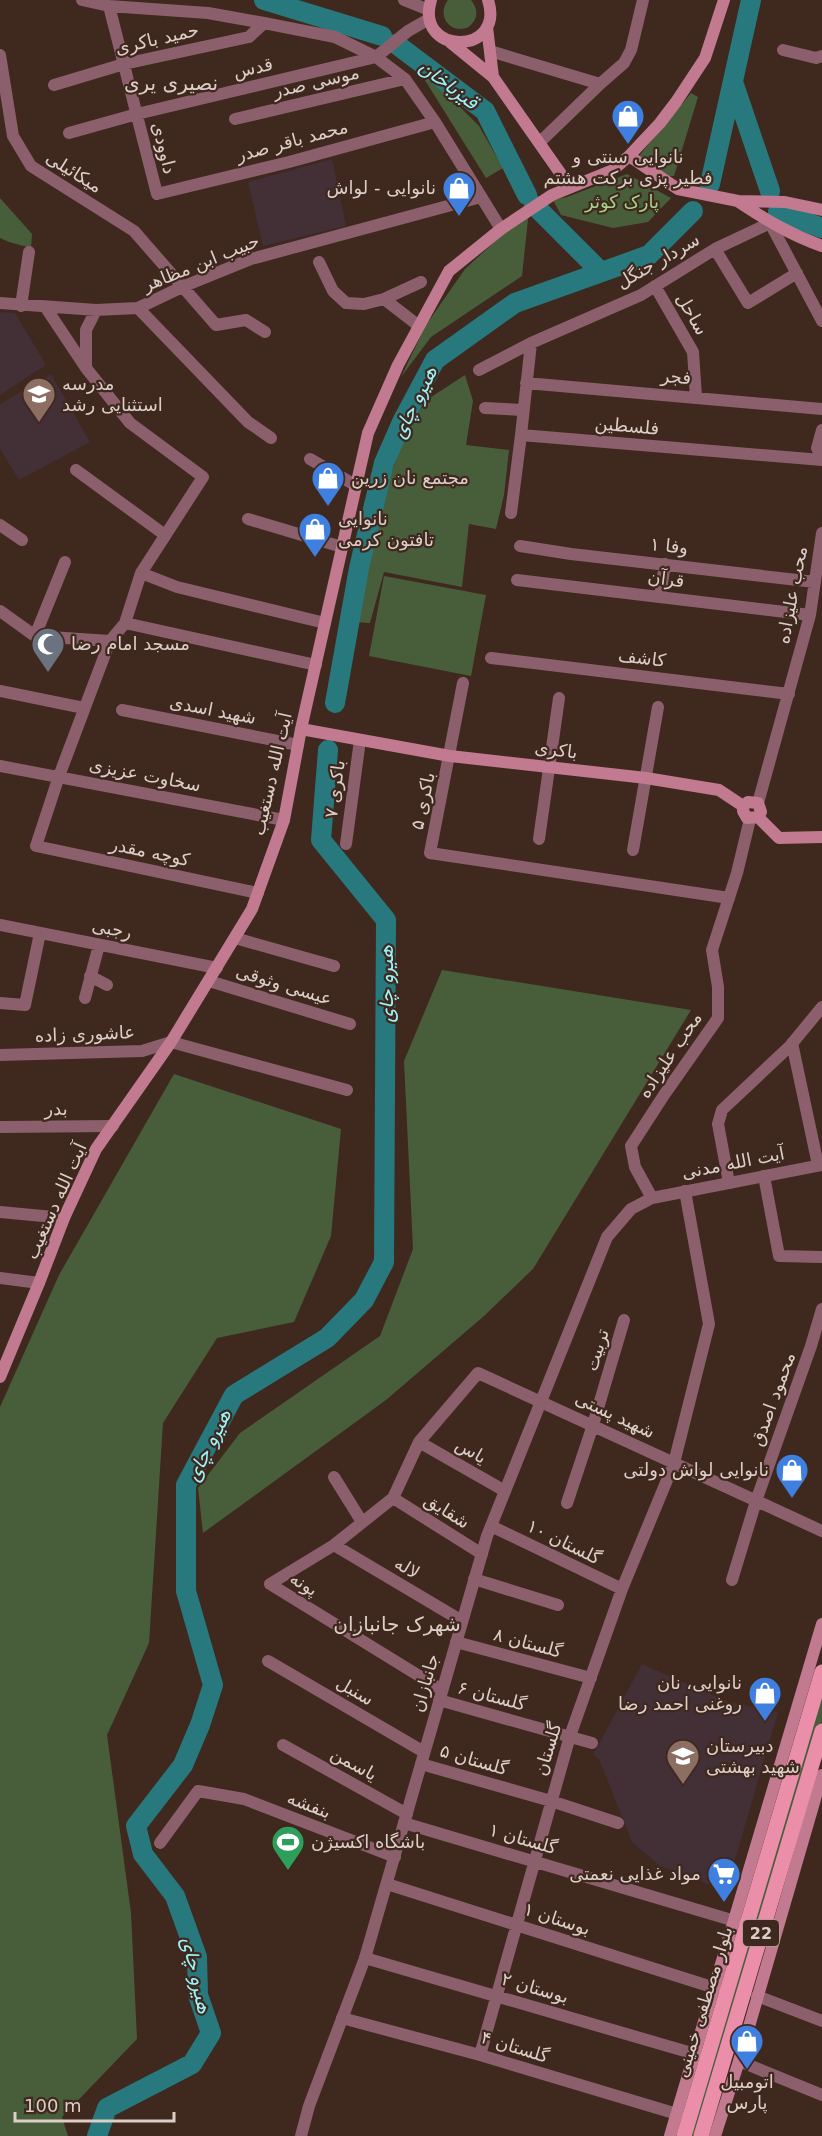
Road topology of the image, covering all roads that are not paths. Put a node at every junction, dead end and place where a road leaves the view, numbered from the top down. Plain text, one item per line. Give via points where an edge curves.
1 (82, 0) edge
2 (404, 0) edge
3 (489, 0) edge
4 (643, 0) edge
5 (724, 0) edge
6 (109, 6) junction
7 (430, 10) edge
8 (264, 22) junction
9 (487, 27) junction
10 (450, 42) junction
11 (783, 50) dead end
12 (490, 51) junction
13 (0, 55) edge
14 (822, 56) edge
15 (376, 57) junction
16 (124, 64) junction
17 (494, 77) junction
18 (405, 79) junction
19 (600, 84) junction
20 (54, 85) dead end
21 (137, 114) junction
22 (235, 119) dead end
23 (435, 122) junction
24 (69, 134) dead end
25 (540, 142) junction
26 (629, 156) junction
27 (570, 187) junction
28 (157, 194) joint
29 (481, 197) junction
30 (738, 201) junction
31 (822, 210) edge
32 (770, 223) junction
33 (501, 229) junction
34 (822, 246) edge
35 (715, 249) junction
36 (29, 252) dead end
37 (319, 262) dead end
38 (797, 273) junction
39 (421, 282) dead end
40 (655, 286) junction
41 (182, 287) junction
42 (384, 299) junction
43 (0, 303) edge
44 (21, 306) junction
45 (46, 308) junction
46 (138, 308) junction
47 (96, 310) junction
48 (822, 321) edge
49 (419, 326) junction
50 (265, 332) dead end
51 (531, 343) junction
52 (86, 368) junction
53 (479, 370) dead end
54 (526, 383) junction
55 (696, 397) junction
56 (485, 408) dead end
57 (822, 409) edge
58 (523, 410) junction
59 (822, 430) edge
60 (521, 435) junction
61 (271, 438) dead end
62 (310, 459) dead end
63 (822, 460) edge
64 (76, 470) dead end
65 (355, 485) junction
66 (511, 513) dead end
67 (248, 519) dead end
68 (0, 525) edge
69 (165, 534) junction
70 (822, 534) edge
71 (22, 540) dead end
72 (520, 546) dead end
73 (342, 547) junction
74 (65, 562) dead end
75 (665, 564) junction
76 (141, 573) junction
77 (517, 580) dead end
78 (815, 582) junction
79 (660, 596) junction
80 (0, 611) edge
81 (810, 615) junction
82 (125, 623) junction
83 (325, 623) junction
84 (35, 636) junction
85 (110, 641) junction
86 (491, 658) dead end
87 (316, 665) junction
88 (463, 683) dead end
89 (0, 691) edge
90 (789, 694) junction
91 (559, 698) dead end
92 (658, 707) dead end
93 (84, 708) junction
94 (122, 710) dead end
95 (301, 729) junction
96 (360, 740) junction
97 (298, 745) junction
98 (450, 756) junction
99 (0, 766) edge
100 (550, 767) junction
101 (59, 776) junction
102 (646, 778) junction
103 (758, 803) junction
104 (743, 806) junction
105 (754, 818) junction
106 (284, 820) junction
107 (822, 837) edge
108 (539, 839) dead end
109 (346, 844) dead end
110 (633, 850) dead end
111 (258, 893) junction
112 (729, 898) junction
113 (0, 926) edge
114 (40, 933) junction
115 (235, 938) junction
116 (99, 945) junction
117 (334, 966) dead end
118 (217, 968) junction
119 (90, 976) junction
120 (208, 981) junction
121 (107, 985) dead end
122 (85, 998) dead end
123 (0, 1003) edge
124 (822, 1007) edge
125 (350, 1024) dead end
126 (171, 1042) junction
127 (792, 1043) junction
128 (0, 1055) edge
129 (347, 1090) dead end
130 (112, 1126) junction
131 (0, 1127) edge
132 (820, 1165) edge
133 (764, 1176) junction
134 (729, 1183) junction
135 (685, 1191) junction
136 (652, 1197) junction
137 (0, 1212) edge
138 (64, 1218) junction
139 (822, 1257) edge
140 (0, 1278) edge
141 (39, 1282) junction
142 (822, 1309) edge
143 (624, 1320) dead end
144 (0, 1377) edge
145 (541, 1401) junction
146 (593, 1425) junction
147 (420, 1442) junction
148 (674, 1462) junction
149 (334, 1477) dead end
150 (505, 1491) junction
151 (393, 1498) junction
152 (756, 1501) junction
153 (567, 1503) dead end
154 (362, 1522) junction
155 (491, 1526) junction
156 (822, 1531) edge
157 (334, 1545) junction
158 (482, 1554) junction
159 (474, 1579) junction
160 (732, 1580) dead end
161 (622, 1589) junction
162 (558, 1605) dead end
163 (462, 1621) junction
164 (822, 1624) edge
165 (456, 1642) junction
166 (268, 1661) dead end
167 (822, 1672) edge
168 (591, 1678) junction
169 (440, 1695) junction
170 (822, 1731) edge
171 (570, 1736) junction
172 (592, 1743) dead end
173 (283, 1745) dead end
174 (422, 1758) junction
175 (822, 1775) edge
176 (811, 1788) junction
177 (551, 1801) junction
178 (406, 1818) junction
179 (618, 1823) dead end
180 (160, 1843) dead end
181 (395, 1857) junction
182 (534, 1861) junction
183 (785, 1874) junction
184 (387, 1884) junction
185 (735, 1921) junction
186 (516, 1925) junction
187 (365, 1958) junction
188 (715, 1988) junction
189 (496, 1996) junction
190 (758, 1996) junction
191 (342, 2018) junction
192 (822, 2021) edge
193 (695, 2054) junction
194 (480, 2055) junction
195 (739, 2061) junction
196 (822, 2095) edge
197 (677, 2114) junction
198 (301, 2136) edge
199 (670, 2136) edge
200 (684, 2136) edge
201 (701, 2136) edge
202 (715, 2136) edge

1 - 6 street
2 - 7 street
3 - 9 main road
4 - 19 street via 631,50 624,63
5 - 26 main road via 705,57 676,102
6 - 8 street via 208,13
6 - 16 street, داوودی
7 - 10 main road via 434,29
7 - 15 street
8 - 15 street via 335,37
8 - 16 street, حمید باکری via 249,37
9 - 10 main road via 471,41
9 - 12 main road
10 - 17 main road
11 - 14 street
12 - 17 main road
12 - 19 street
13 - 41 street, میکائیلی via 13,136 31,166 134,231
15 - 18 street
15 - 21 street, قدس
16 - 20 street, حمید باکری
16 - 21 street, داوودی
17 - 25 main road
18 - 22 street, موسی صدر
18 - 23 street
19 - 25 street
21 - 24 street, قدس
21 - 28 street, داوودی
23 - 28 street, محمد باقر صدر
23 - 29 street
25 - 27 main road
26 - 27 main road via 613,170
26 - 30 main road via 678,189
27 - 33 main road, آیت الله دستغیب
29 - 33 street
29 - 41 street, حبیب ابن مظاهر via 251,260
30 - 31 main road via 785,202
30 - 32 main road
32 - 34 main road
32 - 35 street, سردار جنگل
32 - 38 street
33 - 49 main road, آیت الله دستغیب via 449,271
35 - 38 street via 748,303
35 - 40 street, سردار جنگل
36 - 44 street
37 - 42 street via 333,291 346,303
38 - 48 street
39 - 42 street
40 - 51 street, سردار جنگل
40 - 55 street, ساحل via 693,352
41 - 46 street, حبیب ابن مظاهر
41 - 50 street, میکائیلی via 216,325 246,320
42 - 49 street
43 - 44 street, حبیب ابن مظاهر
44 - 45 street, حبیب ابن مظاهر
45 - 47 street, حبیب ابن مظاهر
45 - 52 street
46 - 47 street, حبیب ابن مظاهر
46 - 61 street via 248,422
47 - 52 street via 86,330
49 - 65 main road, آیت الله دستغیب via 368,433
51 - 53 street, سردار جنگل
51 - 54 street
52 - 69 street via 130,423 203,477
54 - 55 street, فجر
54 - 58 street
55 - 57 street, فجر
56 - 58 street
58 - 60 street
59 - 63 street via 817,448
60 - 63 street, فلسطین
60 - 66 street
62 - 65 street
64 - 69 street
65 - 73 main road, آیت الله دستغیب
67 - 73 street
68 - 71 street
69 - 76 street
70 - 78 street, محب علیزاده
72 - 75 street, وفا ۱
73 - 83 main road, آیت الله دستغیب
74 - 84 street
75 - 78 street, وفا ۱
75 - 79 street
76 - 82 street
76 - 83 street via 177,587
77 - 79 street, قرآن
78 - 81 street, محب علیزاده
79 - 81 street, قرآن
80 - 84 street
81 - 90 street, محب علیزاده
82 - 85 street
82 - 87 street
83 - 87 main road, آیت الله دستغیب
84 - 85 street
85 - 93 street
86 - 90 street, کاشف
87 - 95 main road, آیت الله دستغیب
88 - 98 street, باکری ۵
89 - 93 street
90 - 103 street, محب علیزاده
91 - 100 street
92 - 102 street
93 - 101 street
94 - 97 street, شهید اسدی
95 - 96 main road, باکری
95 - 97 main road, آیت الله دستغیب
96 - 98 main road, باکری
96 - 109 street, باکری ۷
97 - 106 main road, آیت الله دستغیب
98 - 100 main road, باکری
98 - 112 street, باکری ۵ via 430,854
99 - 101 street, سخاوت عزیزی
100 - 102 main road, باکری
100 - 108 street
101 - 106 street, سخاوت عزیزی
101 - 111 street, کوچه مقدر via 36,846
102 - 104 main road, باکری via 719,790
102 - 110 street
103 - 104 main road
103 - 105 main road via 761,812
104 - 105 main road via 744,815
105 - 107 main road via 779,838
105 - 112 street, محب علیزاده
106 - 111 main road, آیت الله دستغیب
111 - 115 main road, آیت الله دستغیب
112 - 136 street, محب علیزاده via 712,950 718,1018 631,1146 635,1167
113 - 114 street, رجبی
114 - 116 street, رجبی
114 - 123 street via 25,1005
115 - 117 street
115 - 118 main road, آیت الله دستغیب
116 - 118 street, رجبی
116 - 119 street
118 - 120 main road, آیت الله دستغیب
119 - 121 street
119 - 122 street
120 - 125 street, عیسی وثوقی
120 - 126 main road, آیت الله دستغیب
124 - 127 street
126 - 128 street, عاشوری زاده via 142,1051
126 - 129 street
126 - 130 main road, آیت الله دستغیب
127 - 132 street
127 - 134 street via 722,1110 718,1124
130 - 131 street, بدر
130 - 138 main road, آیت الله دستغیب via 96,1149
132 - 133 street, آیت‌ الله مدنی
133 - 134 street, آیت‌ الله مدنی
133 - 139 street via 779,1256
134 - 135 street, آیت‌ الله مدنی
135 - 136 street, آیت‌ الله مدنی
135 - 148 street, گلستان via 709,1324
136 - 145 street, جانبازان via 631,1209 607,1237
137 - 138 street
138 - 141 main road, آیت الله دستغیب
140 - 141 street
141 - 144 main road, آیت الله دستغیب
142 - 152 street, محمود اصدق
143 - 146 street, تربیت
145 - 146 street, شهید پستی
145 - 147 street, شهید پستی via 478,1372
145 - 150 street, جانبازان
146 - 148 street, شهید پستی
146 - 153 street, تربیت
147 - 150 street, یاس
147 - 151 street
148 - 152 street, شهید پستی
148 - 161 street, گلستان
149 - 154 street
150 - 155 street, جانبازان
151 - 154 street
151 - 158 street, شقایق
152 - 156 street, شهید پستی
152 - 160 street, محمود اصدق
154 - 157 street
155 - 158 street, جانبازان
155 - 161 street, گلستان ۱۰
157 - 163 street, لاله
157 - 169 street, پونه via 270,1584
158 - 159 street, جانبازان
159 - 162 street
159 - 163 street, جانبازان
161 - 168 street, گلستان
163 - 165 street, جانبازان
164 - 185 main road
165 - 168 street, گلستان ۸
165 - 169 street, جانبازان
166 - 174 street, سنبل
167 - 200 main road, بلوار مصطفی خمینی / 22
168 - 171 street, گلستان
169 - 171 street, گلستان ۶
169 - 174 street, جانبازان
170 - 176 main road, بلوار مصطفی خمینی / 22
171 - 172 street, گلستان ۶
171 - 177 street, گلستان
173 - 178 street, یاسمن
174 - 177 street, گلستان ۵
174 - 178 street, جانبازان
175 - 176 main road
176 - 183 main road, بلوار مصطفی خمینی / 22
177 - 179 street, گلستان ۵
177 - 182 street, گلستان
178 - 181 street, جانبازان
178 - 182 street, گلستان ۱
180 - 181 street, بنفشه via 198,1791 244,1799
181 - 184 street, جانبازان
182 - 185 street, گلستان ۱
182 - 186 street, گلستان
183 - 190 main road
183 - 201 main road, بلوار مصطفی خمینی / 22
184 - 186 street, بوستان ۱
184 - 187 street, جانبازان
185 - 188 main road
186 - 188 street, بوستان ۱
186 - 189 street, گلستان
187 - 189 street, بوستان ۲
187 - 191 street, جانبازان
188 - 193 main road
189 - 193 street, بوستان ۲
189 - 194 street, گلستان
190 - 192 street
190 - 195 main road
191 - 194 street, گلستان ۴
191 - 198 street, جانبازان
193 - 197 main road
194 - 197 street, گلستان ۴
195 - 196 street
195 - 202 main road
197 - 199 main road

